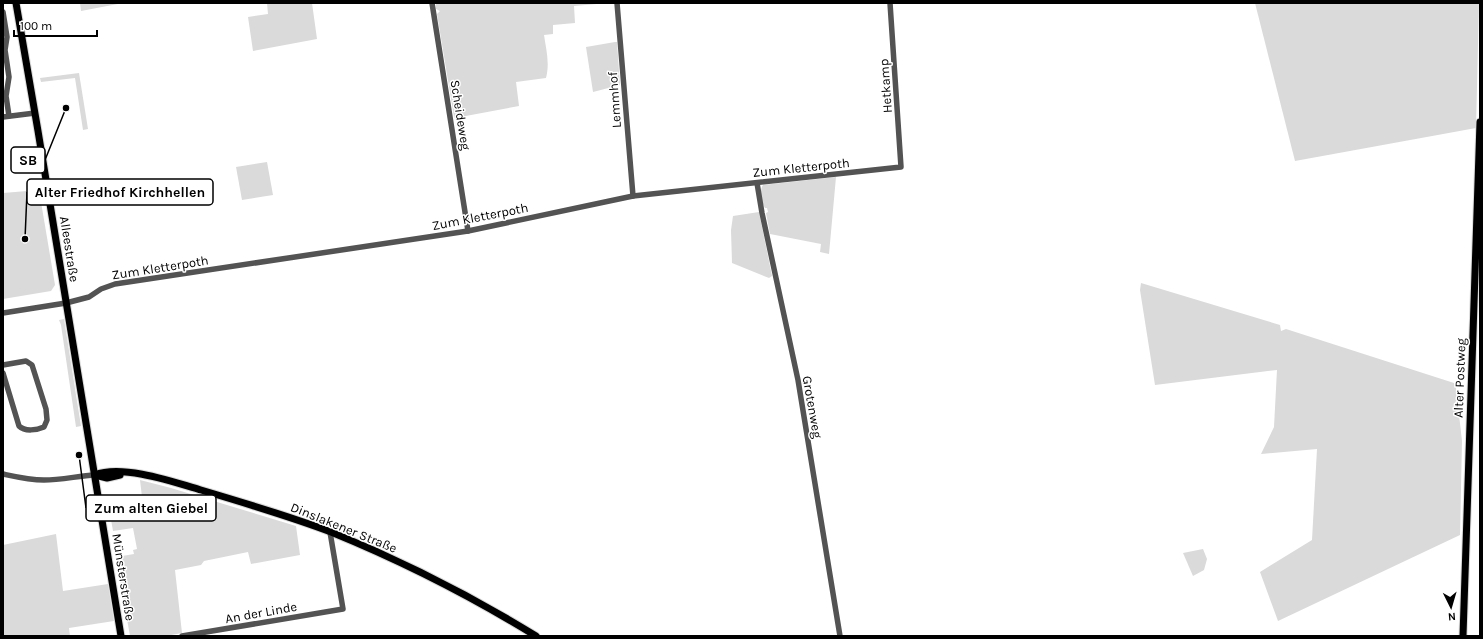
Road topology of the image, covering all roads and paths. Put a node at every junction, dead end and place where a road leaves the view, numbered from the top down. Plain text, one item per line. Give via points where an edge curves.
1 (16, 3) edge
2 (432, 3) edge
3 (617, 3) edge
4 (890, 3) edge
5 (3, 12) edge
6 (35, 113) junction
7 (6, 117) edge
8 (1480, 122) edge
9 (902, 167) joint
10 (757, 183) junction
11 (633, 196) junction
12 (468, 231) junction
13 (66, 303) junction
14 (3, 313) edge
15 (3, 365) edge
16 (3, 373) edge
17 (3, 474) edge
18 (95, 475) junction
19 (330, 532) junction
20 (121, 636) edge
21 (182, 636) edge
22 (536, 636) edge
23 (840, 636) edge
24 (1463, 636) edge

1 - 6 main road, Alleestraße
2 - 12 street, Scheideweg
3 - 11 street, Lemmhof
4 - 9 street, Hetkamp
5 - 7 street via 7,37 5,50 10,77 6,96
6 - 7 street
6 - 13 main road, Alleestraße
8 - 24 main road, Alter Postweg
9 - 10 street, Zum Kletterpoth
10 - 11 street, Zum Kletterpoth
10 - 23 street, Grotenweg via 798,380
11 - 12 street, Zum Kletterpoth
12 - 13 street, Zum Kletterpoth via 115,284 88,297
13 - 14 street, Zum Kletterpoth
13 - 18 main road, Alleestraße
15 - 16 street via 26,361 32,365 46,409 47,420 44,427 27,430 19,426
17 - 18 street via 31,480
18 - 19 main road, Dinslakener Straße via 107,478 130,473 157,477
18 - 20 main road, Münsterstraße
19 - 21 street, An der Linde via 343,609
19 - 22 main road, Dinslakener Straße via 447,585

